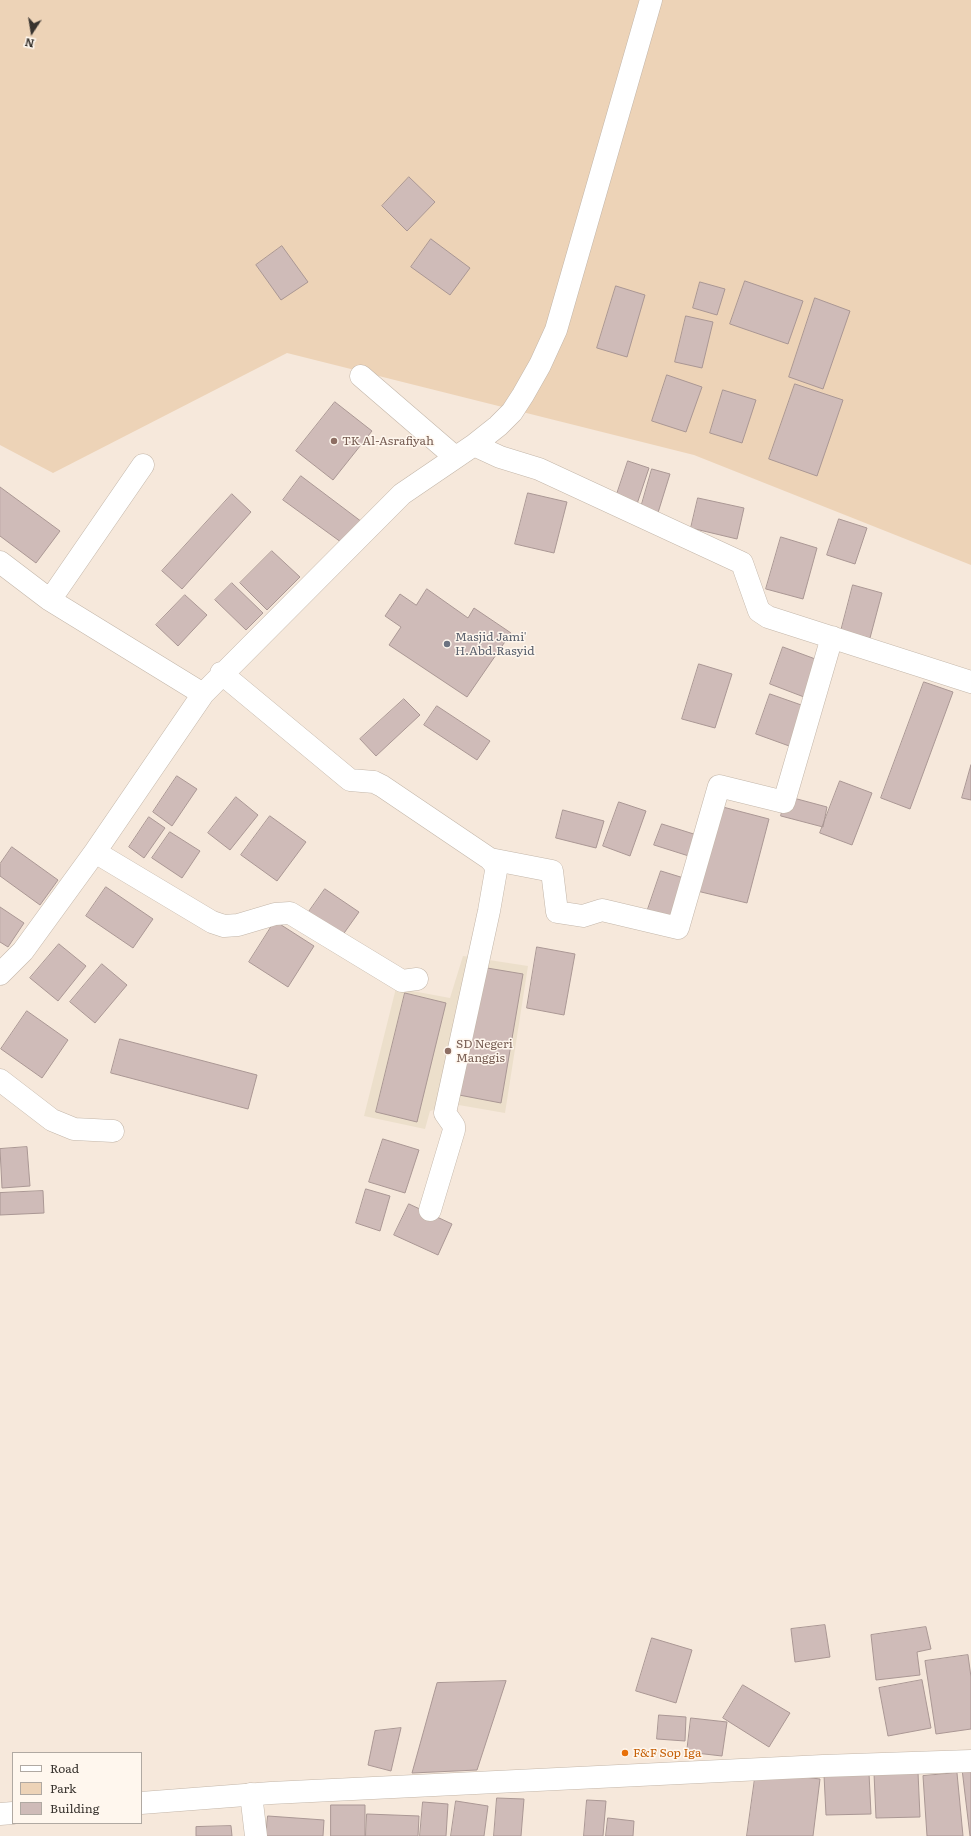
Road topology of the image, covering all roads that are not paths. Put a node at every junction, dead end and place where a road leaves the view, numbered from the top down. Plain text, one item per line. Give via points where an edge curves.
1 (651, 0) edge
2 (361, 376) dead end
3 (474, 445) junction
4 (455, 457) junction
5 (142, 465) dead end
6 (0, 562) edge
7 (50, 600) junction
8 (832, 637) junction
9 (221, 674) junction
10 (971, 682) edge
11 (203, 694) junction
12 (95, 852) junction
13 (490, 859) junction
14 (0, 974) edge
15 (417, 979) dead end
16 (0, 1080) edge
17 (113, 1131) dead end
18 (430, 1210) dead end
19 (971, 1761) edge
20 (251, 1794) junction
21 (142, 1803) edge
22 (12, 1813) edge
23 (0, 1814) edge
24 (256, 1836) edge

1 - 3 street via 556,330 540,365 512,412
2 - 4 street
3 - 4 street
3 - 8 street via 500,457 539,469 742,563 759,611 768,617
4 - 9 street via 402,494
5 - 7 street
6 - 7 street
7 - 11 street
8 - 10 street
8 - 13 street via 784,802 719,786 678,928 602,910 583,916 557,912 552,871
9 - 11 street
9 - 13 street via 350,780 374,782 382,786
11 - 12 street
12 - 14 street via 23,951
12 - 15 street via 212,922 224,926 238,925 276,914 290,913 402,981
13 - 18 street via 496,871 489,911 445,1113 454,1130
16 - 17 street via 52,1120 74,1129
19 - 20 street via 815,1766
20 - 21 street
20 - 24 street
22 - 23 street

